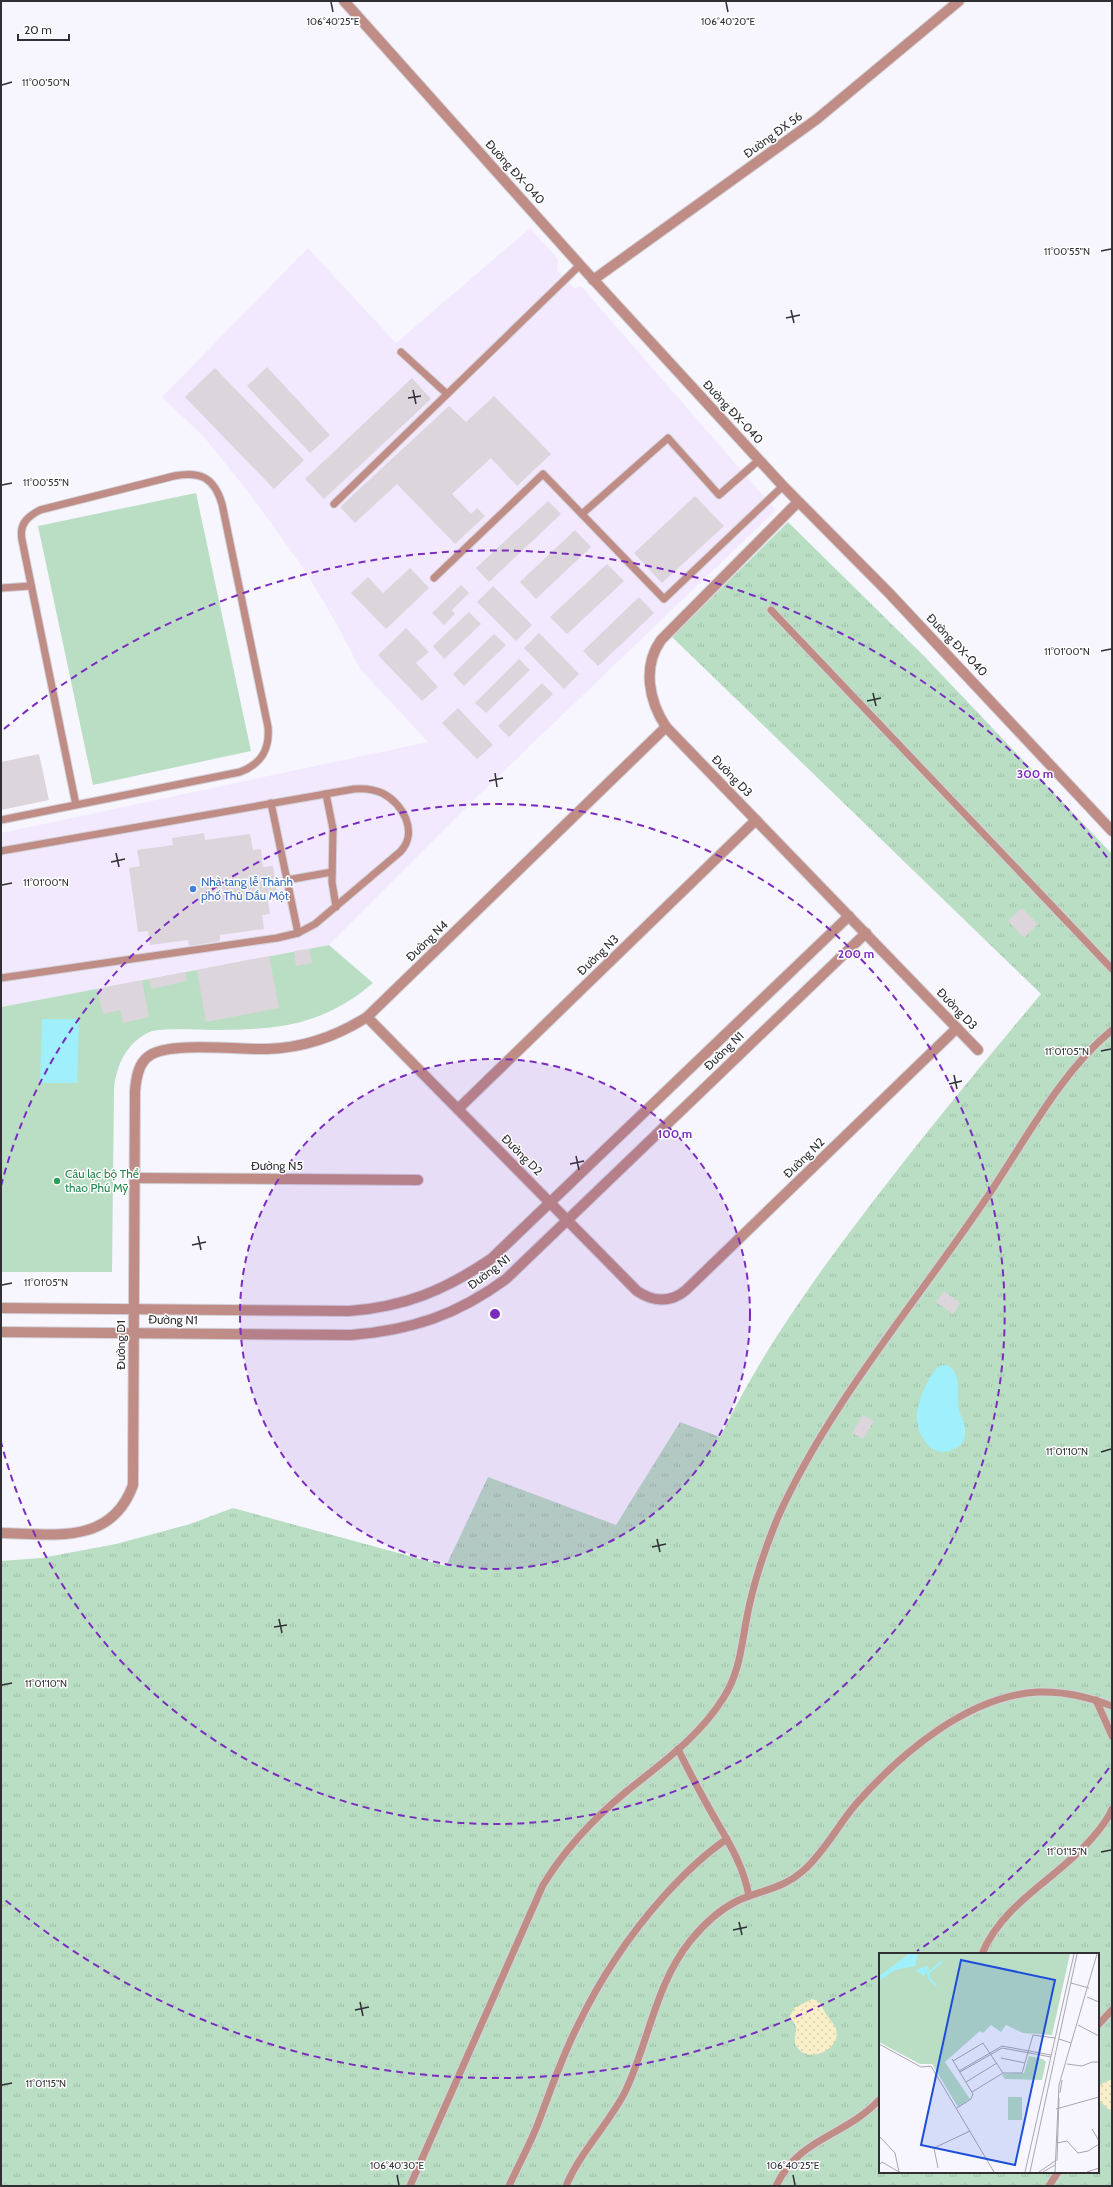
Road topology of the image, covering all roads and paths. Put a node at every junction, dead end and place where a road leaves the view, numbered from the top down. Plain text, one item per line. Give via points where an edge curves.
1 (344, 1) edge
2 (959, 1) edge
3 (580, 265) junction
4 (593, 280) junction
5 (401, 352) dead end
6 (447, 394) junction
7 (759, 460) junction
8 (783, 486) junction
9 (798, 502) junction
10 (334, 504) dead end
11 (582, 514) junction
12 (434, 578) dead end
13 (31, 586) junction
14 (1, 588) edge
15 (771, 610) dead end
16 (666, 727) junction
17 (326, 794) junction
18 (271, 803) junction
19 (76, 805) junction
20 (1, 820) edge
21 (756, 820) junction
22 (1112, 831) edge
23 (1, 852) edge
24 (332, 872) junction
25 (287, 880) junction
26 (336, 907) junction
27 (849, 916) junction
28 (298, 933) junction
29 (866, 933) junction
30 (1112, 969) edge
31 (1, 978) edge
32 (367, 1017) junction
33 (957, 1028) junction
34 (1112, 1030) edge
35 (978, 1050) dead end
36 (150, 1055) joint
37 (458, 1110) junction
38 (135, 1178) junction
39 (418, 1180) dead end
40 (550, 1202) junction
41 (567, 1220) junction
42 (665, 1300) joint
43 (1, 1308) edge
44 (134, 1309) junction
45 (1, 1332) edge
46 (134, 1333) junction
47 (1, 1533) edge
48 (1096, 1700) junction
49 (1112, 1706) edge
50 (1112, 1736) edge
51 (678, 1749) junction
52 (1112, 1809) edge
53 (727, 1839) junction
54 (749, 1896) junction
55 (983, 1953) edge
56 (1112, 2010) edge
57 (1099, 2024) edge
58 (879, 2100) edge
59 (1057, 2173) edge
60 (410, 2186) edge
61 (509, 2186) edge
62 (566, 2186) edge
63 (776, 2186) edge
64 (1049, 2186) edge

1 - 3 street, Đường ĐX-040
2 - 4 street, Đường ĐX 56 via 817,119
3 - 4 street, Đường ĐX-040
3 - 6 lane
4 - 7 street, Đường ĐX-040
5 - 6 lane
6 - 10 lane
7 - 8 street, Đường ĐX-040
7 - 11 lane via 719,496 668,438
8 - 9 street, Đường ĐX-040
8 - 11 lane via 664,599
9 - 16 street, Đường D3 via 667,632 657,646 650,673 650,690 654,706
9 - 22 street, Đường ĐX-040 via 894,599
11 - 12 lane via 543,474
13 - 14 lane
13 - 19 lane
13 - 19 lane via 20,533 26,520 40,510 184,474 200,475 213,484 218,492 268,727 265,753 252,768 240,772
15 - 30 lane
16 - 21 street, Đường D3
16 - 32 street, Đường N4
17 - 18 lane
17 - 24 lane via 333,829
17 - 26 lane via 364,788 383,794 399,808 410,828 405,847
18 - 23 lane
18 - 25 lane
19 - 20 lane
21 - 27 street, Đường D3
21 - 37 street, Đường N3
24 - 25 lane
24 - 26 lane
25 - 28 lane
26 - 28 lane via 315,924
27 - 29 street, Đường D3
27 - 40 street, Đường N1
28 - 31 lane
29 - 33 street, Đường D3
29 - 41 street, Đường N1
32 - 36 street, Đường N4 via 328,1038 288,1047 180,1048 161,1050
32 - 37 street, Đường D2
33 - 35 street, Đường D3
33 - 42 street, Đường N2 via 686,1290 676,1297
34 - 51 lane via 1071,1074 1044,1110 958,1241 893,1328 805,1466 780,1514 764,1554 753,1589 740,1660 734,1678 715,1711
36 - 38 street, Đường D1 via 140,1067 136,1082
37 - 40 street, Đường D2
38 - 39 street, Đường N5
38 - 44 street, Đường D1
40 - 41 street, Đường D2
40 - 44 street, Đường N1 via 491,1259 452,1284 412,1300 349,1311
41 - 42 street, Đường D2 via 637,1291 650,1298
41 - 46 street, Đường N1 via 506,1280 486,1294 447,1314 396,1330 352,1335
43 - 44 street, Đường N1
44 - 46 street, Đường D1
45 - 46 street, Đường N1
46 - 47 street, Đường D1 via 134,1473 133,1485 123,1507 106,1523 84,1532
48 - 49 lane
48 - 50 lane
48 - 54 lane via 1039,1692 1003,1698 973,1710 938,1731 894,1765 855,1805 805,1869 778,1887
51 - 53 lane
51 - 60 lane via 601,1814 566,1851 543,1885
52 - 55 lane via 1083,1850 1006,1916 994,1931
53 - 54 lane via 742,1867
53 - 61 lane via 702,1856 677,1881 653,1908 611,1965 576,2027 537,2127
54 - 62 lane via 714,1916 691,1940 678,1959 658,1999 624,2094 576,2166
56 - 57 lane
58 - 63 lane via 850,2125 796,2156
59 - 64 lane

